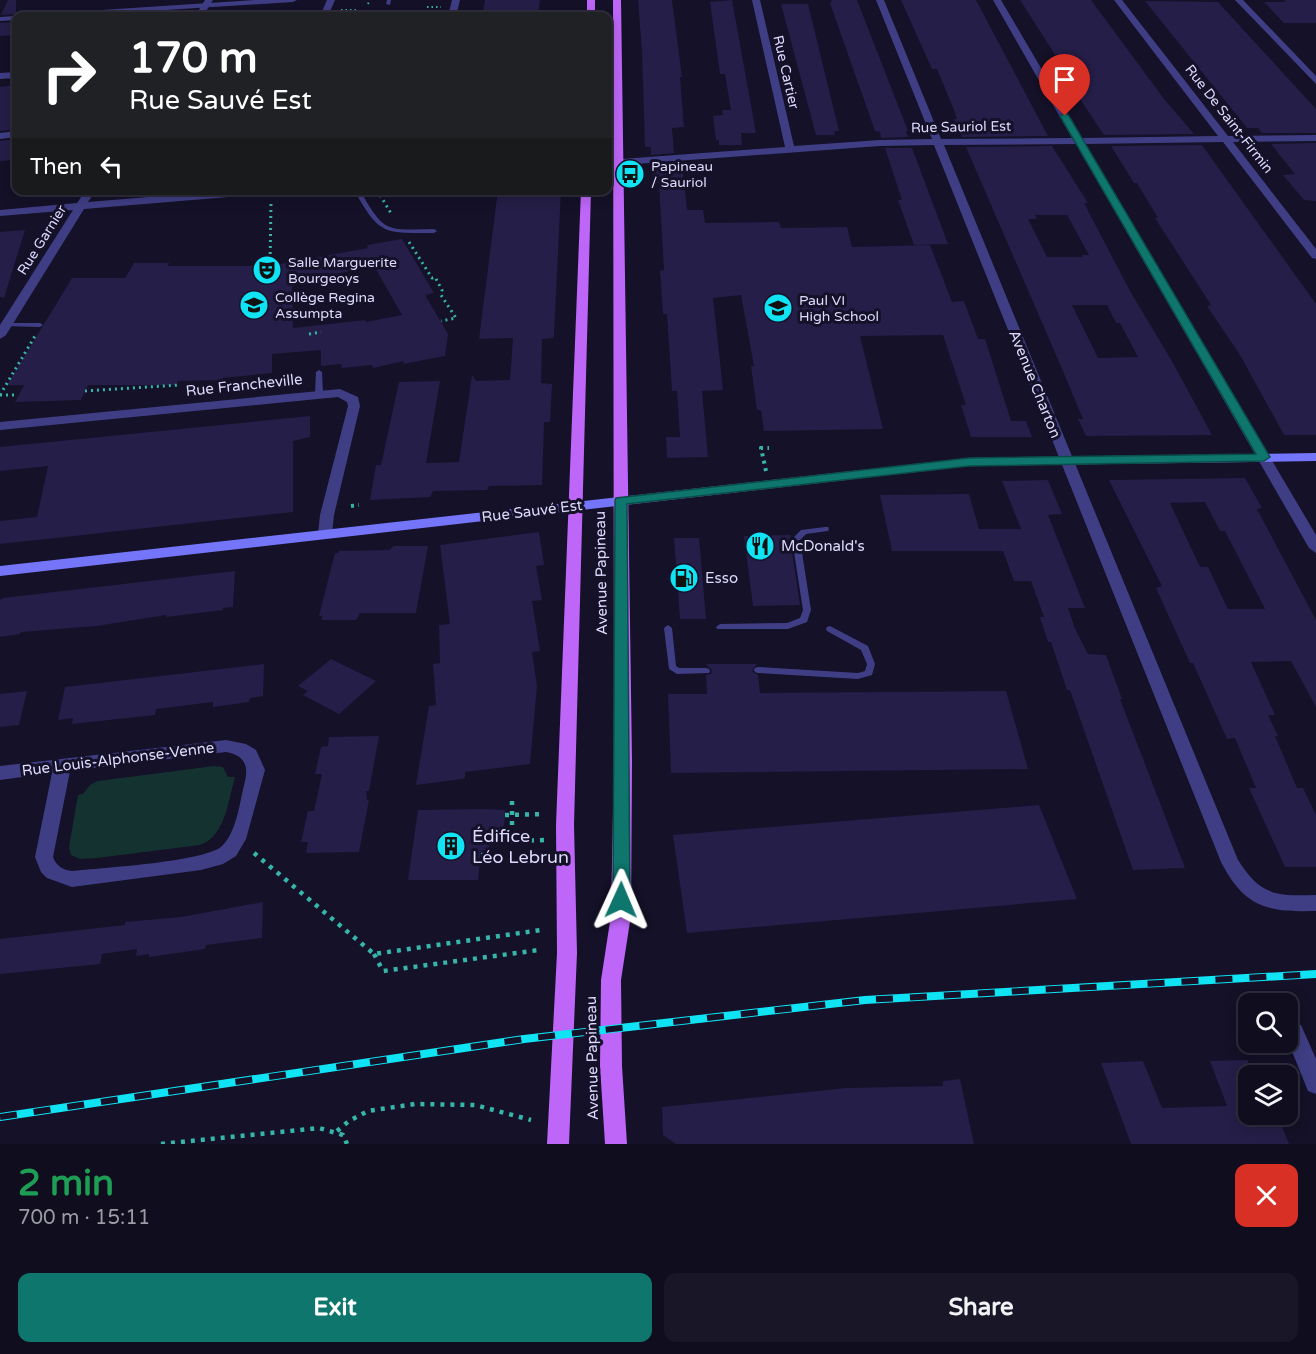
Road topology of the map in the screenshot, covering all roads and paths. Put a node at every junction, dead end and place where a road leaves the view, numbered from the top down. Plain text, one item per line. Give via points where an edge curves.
1 (292, 0) edge
2 (370, 0) edge
3 (617, 0) edge
4 (756, 0) edge
5 (880, 0) edge
6 (997, 0) edge
7 (1118, 0) edge
8 (1239, 0) edge
9 (207, 3) edge
10 (368, 4) dead end
11 (427, 6) dead end
12 (443, 6) dead end
13 (358, 9) dead end
14 (338, 10) dead end
15 (91, 12) edge
16 (1316, 81) edge
17 (1316, 138) edge
18 (1226, 139) junction
19 (1079, 140) junction
20 (937, 142) junction
21 (790, 149) junction
22 (613, 163) edge
23 (88, 195) edge
24 (213, 195) edge
25 (274, 195) edge
26 (360, 195) edge
27 (380, 195) edge
28 (586, 195) edge
29 (81, 206) junction
30 (0, 213) edge
31 (402, 231) junction
32 (434, 231) dead end
33 (1316, 256) edge
34 (270, 266) dead end
35 (0, 309) edge
36 (16, 309) junction
37 (441, 321) dead end
38 (39, 327) joint
39 (3, 330) edge
40 (321, 333) dead end
41 (309, 334) dead end
42 (318, 372) dead end
43 (179, 386) dead end
44 (85, 391) dead end
45 (319, 394) junction
46 (0, 395) edge
47 (18, 395) dead end
48 (0, 426) edge
49 (769, 448) dead end
50 (1264, 457) junction
51 (1316, 457) edge
52 (1068, 460) junction
53 (766, 471) dead end
54 (621, 500) junction
55 (351, 506) dead end
56 (359, 506) dead end
57 (576, 506) junction
58 (825, 529) dead end
59 (325, 534) junction
60 (1316, 548) edge
61 (0, 571) edge
62 (720, 627) dead end
63 (668, 628) dead end
64 (830, 629) dead end
65 (758, 670) dead end
66 (706, 671) dead end
67 (62, 766) junction
68 (0, 773) edge
69 (512, 798) dead end
70 (545, 814) dead end
71 (511, 815) junction
72 (505, 816) dead end
73 (494, 828) dead end
74 (544, 840) dead end
75 (490, 842) dead end
76 (254, 853) dead end
77 (1316, 903) edge
78 (541, 930) dead end
79 (539, 950) dead end
80 (374, 954) junction
81 (1298, 1041) edge
82 (1316, 1084) edge
83 (531, 1120) dead end
84 (337, 1131) junction
85 (161, 1144) edge
86 (346, 1144) edge
87 (558, 1144) edge
88 (616, 1144) edge

1 - 9 street
2 - 10 path
3 - 22 main road, Avenue Papineau
4 - 21 street, Rue Cartier
5 - 20 street, Avenue Charton
6 - 19 street
7 - 18 street, Rue De Saint-Firmin
8 - 16 street
9 - 15 street
11 - 12 path
13 - 14 path
17 - 18 street, Rue Sauriol Est
18 - 19 street, Rue Sauriol Est
18 - 33 street, Rue De Saint-Firmin
19 - 20 street, Rue Sauriol Est
19 - 50 street
20 - 21 street, Rue Sauriol Est
20 - 52 street, Avenue Charton
21 - 22 street, Rue Sauriol Est
22 - 54 main road, Avenue Papineau
23 - 29 street, Rue Garnier
24 - 29 street
25 - 34 path
26 - 31 lane via 378,226
27 - 31 path
28 - 57 main road, Avenue Papineau
29 - 30 street
29 - 36 street, Rue Garnier
31 - 32 lane
31 - 37 path via 432,278 435,277 456,318
35 - 36 street
36 - 39 street, Rue Garnier
38 - 39 lane
38 - 46 path
40 - 41 path
42 - 45 lane
43 - 44 path
45 - 48 street, Rue Francheville
45 - 59 street, Rue Francheville via 345,394 354,403
46 - 47 path
49 - 53 path via 761,448
50 - 51 main road, Rue Sauvé Est
50 - 52 main road, Rue Sauvé Est
50 - 60 street
52 - 54 main road, Rue Sauvé Est via 969,462
52 - 77 street, Avenue Charton via 1240,880 1253,896 1275,903
54 - 57 main road, Rue Sauvé Est
54 - 88 main road, Avenue Papineau via 622,885 611,991
55 - 56 path
57 - 59 main road, Rue Sauvé Est
57 - 87 main road, Avenue Papineau via 565,825 567,953
58 - 62 lane via 804,532 796,539 807,610 804,620 792,625
59 - 61 main road, Rue Sauvé Est
63 - 66 lane via 674,669
64 - 65 lane via 865,648 871,664 869,673 858,676
67 - 67 street, Rue Louis-Alphonse-Venne via 44,857 53,872 72,879 201,863 223,855 238,840 256,774 256,764 250,755 240,748 226,746
67 - 68 street, Rue Louis-Alphonse-Venne
69 - 71 path
70 - 71 path
71 - 72 path
71 - 73 path via 512,832 494,833
74 - 75 path
76 - 80 path
78 - 80 path
79 - 80 path via 383,971
81 - 82 street
83 - 84 path via 475,1106 416,1104 368,1111
84 - 85 path via 320,1128
84 - 86 path

